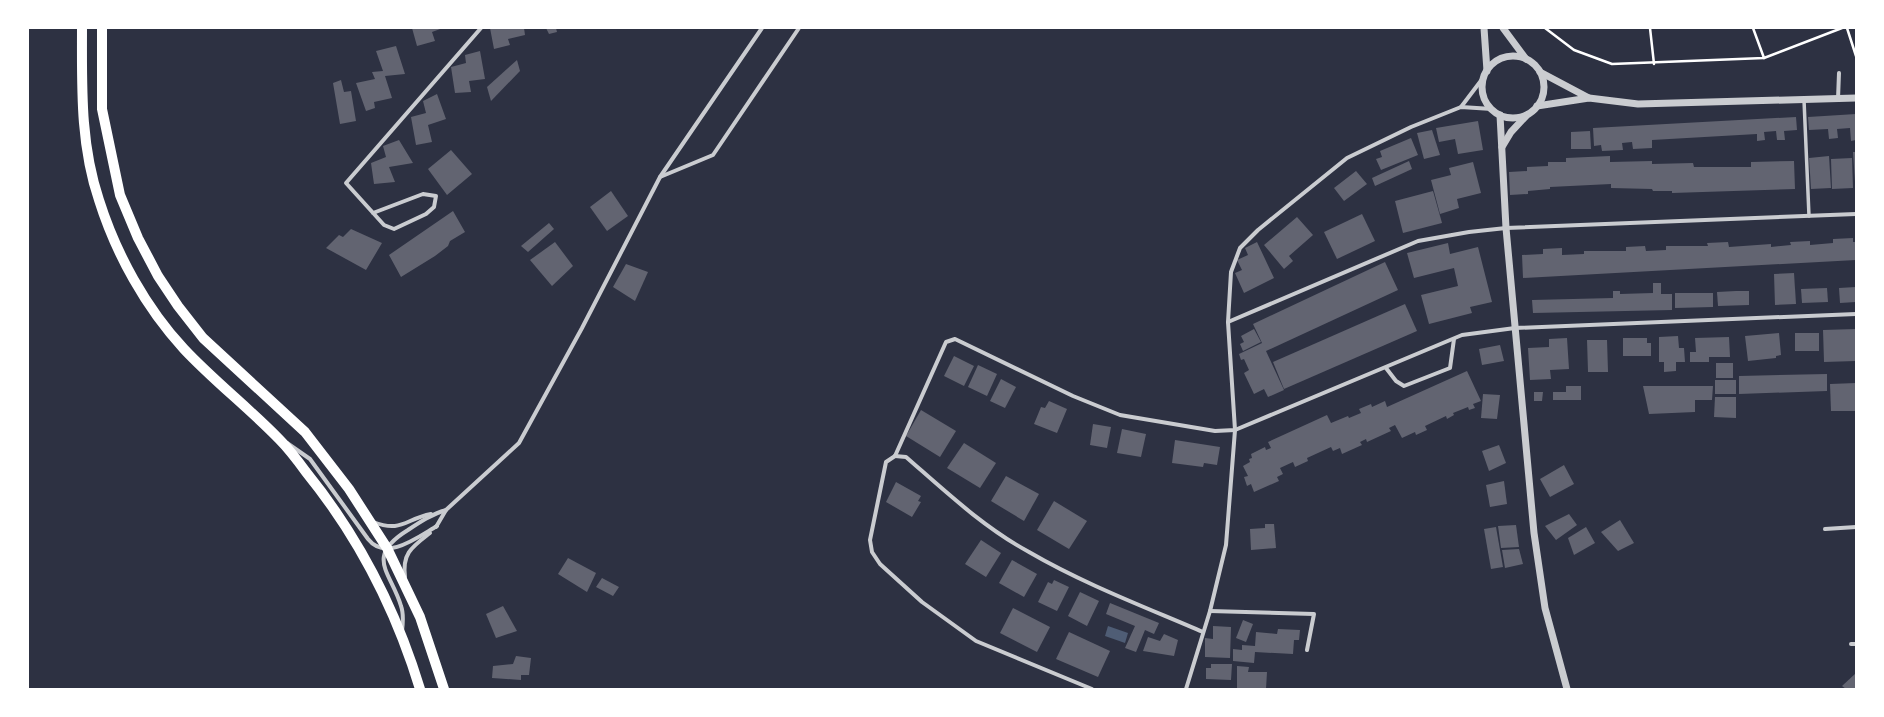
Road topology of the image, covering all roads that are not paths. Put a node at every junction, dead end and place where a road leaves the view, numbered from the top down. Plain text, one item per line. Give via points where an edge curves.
1 (82, 28) edge
2 (102, 28) edge
3 (481, 28) edge
4 (762, 28) edge
5 (799, 28) edge
6 (1484, 28) edge
7 (1503, 28) edge
8 (1526, 59) junction
9 (1487, 71) junction
10 (1540, 72) junction
11 (1839, 73) dead end
12 (1483, 78) junction
13 (1589, 98) junction
14 (1856, 98) edge
15 (1838, 99) junction
16 (1804, 100) junction
17 (1460, 106) junction
18 (1537, 106) junction
19 (1492, 109) junction
20 (1528, 114) junction
21 (1500, 115) junction
22 (1502, 147) junction
23 (660, 177) junction
24 (373, 213) junction
25 (1856, 214) edge
26 (1809, 216) junction
27 (1506, 228) junction
28 (1856, 314) edge
29 (1228, 322) junction
30 (1515, 328) junction
31 (1454, 339) junction
32 (1386, 368) junction
33 (1235, 430) junction
34 (280, 440) junction
35 (895, 456) junction
36 (446, 510) junction
37 (434, 514) junction
38 (370, 521) junction
39 (437, 526) junction
40 (1856, 527) edge
41 (1825, 530) dead end
42 (387, 548) junction
43 (406, 589) junction
44 (1210, 611) junction
45 (1204, 632) junction
46 (402, 635) junction
47 (1851, 644) dead end
48 (1856, 644) edge
49 (1306, 650) dead end
50 (420, 689) edge
51 (444, 689) edge
52 (1092, 689) edge
53 (1186, 689) edge
54 (1567, 689) edge

1 - 34 main road via 82,108 88,154 98,199 116,244 143,294 179,344
2 - 38 main road via 102,109 111,159 120,195 158,276 203,338 305,432
3 - 24 street via 346,183
4 - 23 street
5 - 23 street via 713,155
6 - 9 street
7 - 8 street
8 - 9 street via 1508,56 1498,60
8 - 10 street
9 - 12 street
10 - 13 street
10 - 18 street via 1544,90
11 - 15 street
12 - 17 street
12 - 19 street via 1483,95
13 - 16 street via 1638,104
13 - 18 street
14 - 15 street
15 - 16 street
16 - 26 street
17 - 19 street
17 - 29 street via 1347,158 1258,230 1240,248 1230,272
18 - 20 street
19 - 21 street
20 - 21 street via 1519,118
20 - 22 street via 1511,132
21 - 22 street
22 - 27 street
23 - 36 street via 519,443
24 - 24 street via 384,225 394,230 426,214 434,207 436,196 423,194
25 - 26 street
26 - 27 street
27 - 29 street via 1418,241
27 - 30 street
28 - 30 street
29 - 33 street
30 - 31 street via 1462,335
30 - 54 street via 1534,533 1545,608
31 - 32 street
31 - 32 street via 1450,368 1404,386 1396,381
32 - 33 street
33 - 35 street via 1215,431 1120,415 1073,396 955,339 946,342
33 - 44 street via 1226,545
34 - 42 street via 310,459 372,544
34 - 46 main road via 328,499 367,560
35 - 45 street via 906,457 964,508 1027,552 1075,577
35 - 52 street via 886,462 870,540 872,552 880,564 922,602 976,641
36 - 37 street
36 - 39 street
37 - 38 street via 393,528
37 - 42 street via 393,539
38 - 42 main road
39 - 42 street via 395,548
39 - 43 street via 405,557
40 - 41 street
42 - 43 main road
42 - 46 street via 384,570 401,606 404,620
43 - 51 main road via 420,617
44 - 45 street
44 - 49 street via 1314,614
45 - 53 street
46 - 50 main road
47 - 48 street

